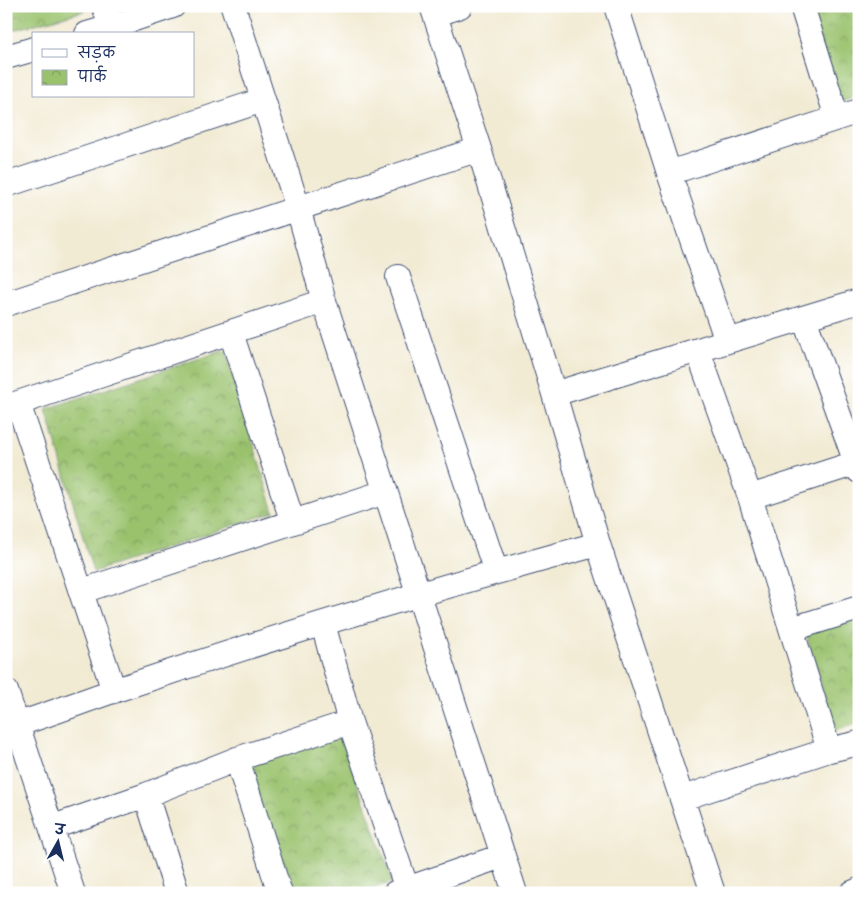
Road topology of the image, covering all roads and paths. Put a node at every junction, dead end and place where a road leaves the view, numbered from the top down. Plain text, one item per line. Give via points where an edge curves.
1 (173, 6) edge
2 (233, 6) edge
3 (460, 6) edge
4 (616, 6) edge
5 (802, 6) edge
6 (433, 11) edge
7 (107, 17) edge
8 (89, 32) edge
9 (32, 50) edge
10 (6, 57) edge
11 (263, 100) junction
12 (848, 115) edge
13 (479, 149) junction
14 (669, 173) junction
15 (6, 185) edge
16 (298, 208) junction
17 (398, 277) dead end
18 (324, 300) junction
19 (859, 301) edge
20 (6, 304) edge
21 (804, 318) junction
22 (232, 332) junction
23 (727, 341) junction
24 (698, 351) junction
25 (554, 394) junction
26 (12, 405) edge
27 (858, 467) edge
28 (385, 492) junction
29 (750, 497) junction
30 (292, 520) junction
31 (598, 544) junction
32 (496, 572) junction
33 (82, 591) junction
34 (419, 595) junction
35 (859, 608) edge
36 (322, 624) junction
37 (792, 629) junction
38 (6, 691) edge
39 (114, 691) junction
40 (350, 722) junction
41 (12, 726) edge
42 (859, 743) edge
43 (829, 750) junction
44 (237, 758) junction
45 (146, 795) junction
46 (683, 798) junction
47 (52, 827) junction
48 (502, 856) junction
49 (859, 890) edge
50 (401, 891) edge
51 (73, 893) edge
52 (177, 893) edge
53 (280, 893) edge
54 (514, 893) edge
55 (713, 893) edge
56 (852, 893) edge

1 - 7 street
2 - 11 street
3 - 6 street
4 - 14 street
5 - 12 street
6 - 13 street
7 - 8 street
9 - 10 street
11 - 15 street
11 - 16 street
12 - 14 street
13 - 16 street
13 - 25 street
14 - 23 street
16 - 18 street
16 - 20 street
17 - 32 street
18 - 22 street
18 - 28 street
19 - 21 street
21 - 23 street
21 - 27 street
22 - 26 street
22 - 30 street
23 - 24 street
24 - 25 street
24 - 29 street
25 - 31 street
26 - 33 street
27 - 29 street
28 - 30 street
28 - 34 street
29 - 37 street
30 - 33 street
31 - 32 street
31 - 46 street
32 - 34 street
33 - 39 street
34 - 36 street
34 - 48 street
35 - 37 street
36 - 39 street
36 - 40 street
37 - 43 street
38 - 41 street
39 - 41 street
40 - 44 street
40 - 50 street
41 - 47 street
42 - 43 street
43 - 46 street
44 - 45 street
44 - 53 street
45 - 47 street
45 - 52 street
46 - 55 street
47 - 51 street
48 - 50 street
48 - 54 street
49 - 56 street

